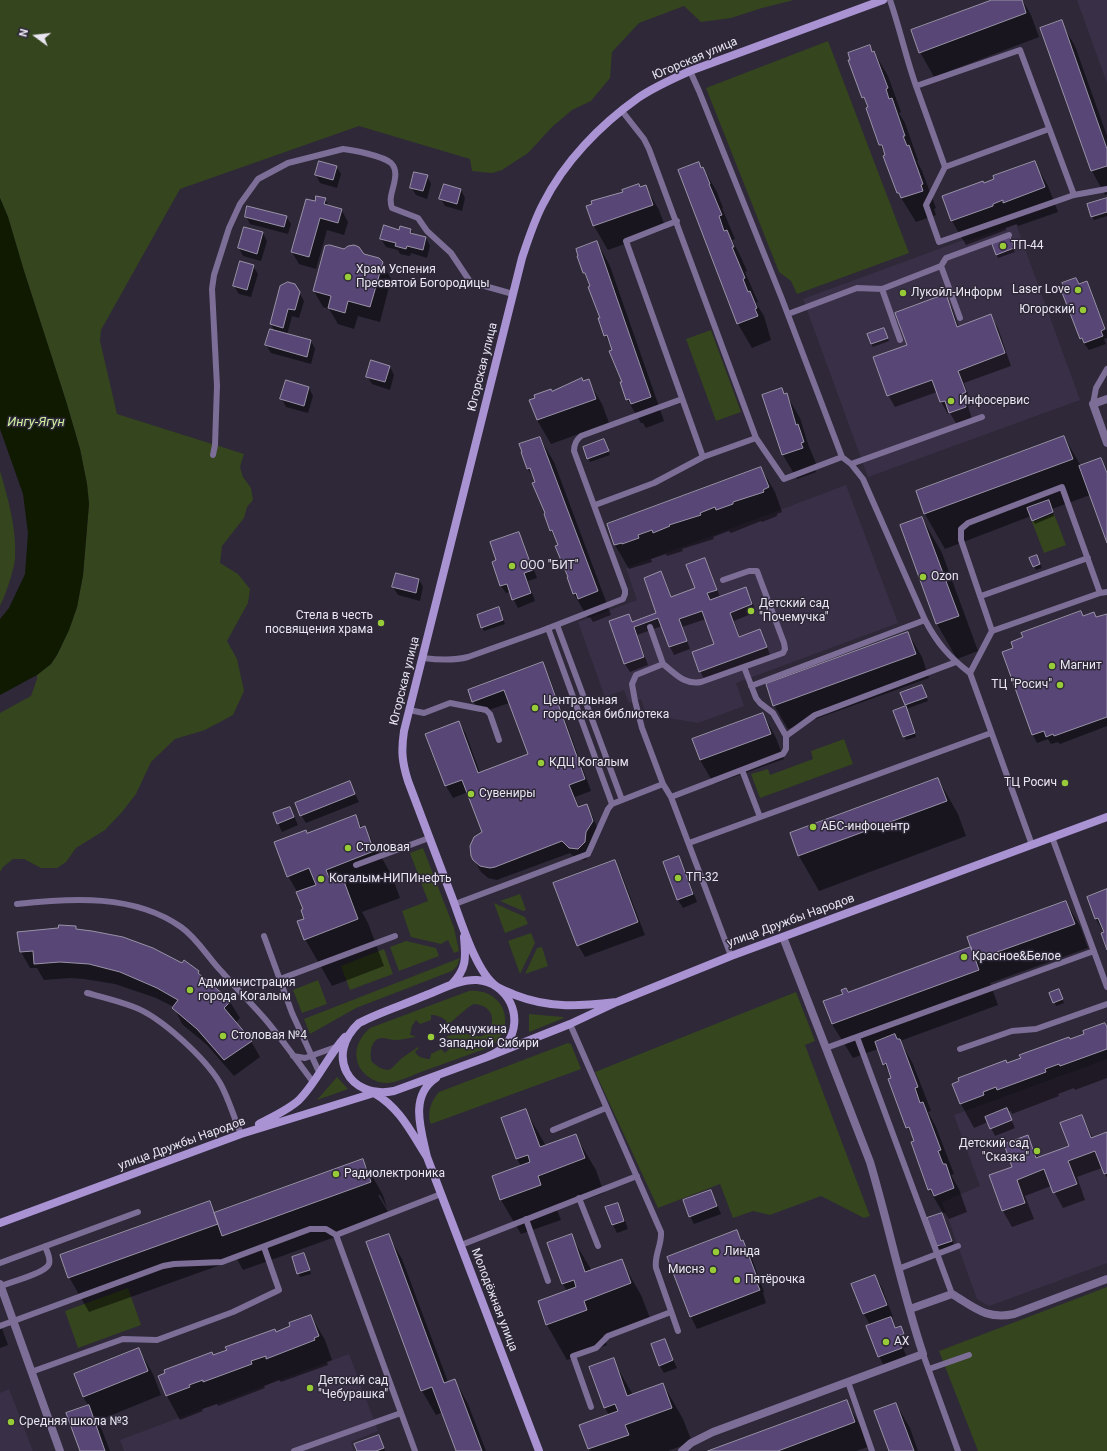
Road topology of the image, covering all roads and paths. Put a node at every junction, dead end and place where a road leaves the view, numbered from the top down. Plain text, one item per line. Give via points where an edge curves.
1 (884, 0) edge
2 (890, 0) edge
3 (690, 71) junction
4 (916, 86) junction
5 (622, 111) junction
6 (1049, 128) junction
7 (946, 167) junction
8 (1107, 189) edge
9 (1074, 195) junction
10 (677, 221) junction
11 (1009, 235) dead end
12 (941, 266) junction
13 (882, 289) junction
14 (513, 294) junction
15 (788, 314) junction
16 (960, 318) dead end
17 (900, 340) dead end
18 (1107, 369) edge
19 (682, 399) junction
20 (1107, 399) edge
21 (1093, 404) junction
22 (982, 417) dead end
23 (756, 438) junction
24 (1107, 443) edge
25 (213, 456) dead end
26 (703, 457) junction
27 (842, 458) junction
28 (851, 464) junction
29 (595, 505) junction
30 (1088, 558) junction
31 (724, 580) dead end
32 (1104, 592) edge
33 (980, 596) junction
34 (925, 620) junction
35 (557, 625) junction
36 (650, 627) dead end
37 (548, 628) junction
38 (992, 631) junction
39 (423, 658) junction
40 (956, 662) junction
41 (663, 664) junction
42 (744, 667) junction
43 (970, 672) junction
44 (751, 686) junction
45 (409, 710) junction
46 (992, 733) junction
47 (786, 736) junction
48 (499, 740) dead end
49 (742, 770) junction
50 (663, 784) junction
51 (672, 797) junction
52 (622, 800) junction
53 (612, 804) junction
54 (760, 817) junction
55 (1107, 817) edge
56 (1052, 837) junction
57 (429, 838) junction
58 (689, 843) junction
59 (1032, 845) junction
60 (356, 865) dead end
61 (17, 904) dead end
62 (455, 904) junction
63 (464, 928) junction
64 (264, 936) dead end
65 (394, 936) dead end
66 (783, 937) junction
67 (1094, 951) junction
68 (731, 956) junction
69 (280, 979) junction
70 (496, 986) junction
71 (450, 987) junction
72 (1107, 987) edge
73 (87, 993) dead end
74 (617, 1002) junction
75 (1107, 1004) edge
76 (570, 1024) junction
77 (352, 1029) junction
78 (857, 1037) junction
79 (336, 1048) junction
80 (826, 1048) junction
81 (960, 1049) dead end
82 (293, 1056) junction
83 (312, 1056) junction
84 (487, 1057) junction
85 (319, 1072) junction
86 (444, 1073) junction
87 (313, 1082) junction
88 (374, 1093) junction
89 (606, 1108) junction
90 (552, 1130) dead end
91 (241, 1134) junction
92 (427, 1157) junction
93 (637, 1176) junction
94 (441, 1194) junction
95 (579, 1198) junction
96 (138, 1212) dead end
97 (526, 1219) junction
98 (0, 1223) edge
99 (336, 1235) junction
100 (461, 1245) junction
101 (45, 1246) junction
102 (598, 1246) dead end
103 (958, 1246) dead end
104 (264, 1247) junction
105 (937, 1255) junction
106 (0, 1263) edge
107 (898, 1269) junction
108 (1107, 1279) edge
109 (548, 1281) dead end
110 (0, 1285) edge
111 (952, 1294) junction
112 (910, 1309) junction
113 (671, 1312) junction
114 (13, 1321) junction
115 (0, 1326) edge
116 (678, 1331) dead end
117 (923, 1354) junction
118 (969, 1355) dead end
119 (929, 1369) junction
120 (31, 1372) junction
121 (848, 1382) junction
122 (591, 1407) dead end
123 (401, 1413) junction
124 (60, 1451) edge
125 (294, 1451) edge
126 (415, 1451) edge
127 (539, 1451) edge
128 (682, 1451) edge
129 (872, 1451) edge
130 (958, 1451) edge

1 - 3 main road, Югорская улица
2 - 4 lane
3 - 5 main road, Югорская улица via 654,88
3 - 15 lane
4 - 6 lane via 1020,50
4 - 7 lane
5 - 10 lane via 649,148
5 - 14 main road, Югорская улица via 582,148 552,187 530,233
6 - 7 lane
6 - 9 lane
7 - 9 lane via 926,205 939,242
8 - 9 lane
10 - 19 lane via 626,241
10 - 23 lane
11 - 12 lane via 946,258
12 - 13 lane
12 - 16 lane
13 - 15 lane via 857,288
13 - 17 lane
14 - 25 lane via 469,280 451,253 427,231 418,218 392,208 390,194 395,170 391,163 384,159 343,149 278,167 258,179 240,204 229,228 214,275 212,306 217,386
14 - 39 main road, Югорская улица
15 - 27 lane
18 - 21 lane via 1096,388
19 - 26 lane
19 - 29 lane via 581,436 577,440 574,451
20 - 21 street
21 - 24 street
22 - 28 lane
23 - 26 lane
23 - 27 lane via 784,479
26 - 29 lane via 654,483
27 - 28 lane
28 - 34 lane via 868,489
29 - 35 lane via 625,594 619,601
30 - 32 lane
30 - 33 lane
30 - 33 lane via 1062,487 968,523 961,529 961,540
31 - 42 lane via 749,571 757,571 784,644 783,653
32 - 38 lane
33 - 38 lane
34 - 40 lane via 943,650
34 - 44 lane
35 - 37 lane
35 - 52 lane
36 - 41 lane
37 - 39 lane via 457,660
37 - 53 lane
38 - 43 lane
39 - 45 main road, Югорская улица
40 - 43 lane
40 - 47 lane via 815,715
41 - 42 lane via 686,682 693,683
41 - 50 lane via 636,675 632,684 642,728
42 - 44 lane
43 - 46 lane
44 - 47 lane via 756,698 773,713
45 - 48 lane via 424,713 450,703 486,710 490,714
45 - 57 main road, Югорская улица via 402,742 402,758
46 - 54 lane
46 - 59 lane
47 - 49 lane via 786,749 783,754
49 - 51 lane
49 - 54 lane
50 - 51 lane
50 - 52 lane
51 - 58 lane
52 - 53 lane
53 - 62 lane via 588,854
54 - 58 lane
55 - 56 main road, улица Дружбы Народов
56 - 59 main road, улица Дружбы Народов
56 - 67 lane
57 - 60 lane
57 - 62 main road, Югорская улица
58 - 68 lane
59 - 66 main road, улица Дружбы Народов
61 - 82 lane via 50,900 105,901 126,904 164,917 182,927 191,936 266,1020
62 - 63 main road, Югорская улица
63 - 70 main road, улица Дружбы Народов via 482,969
63 - 71 main road via 466,962
64 - 69 lane
65 - 69 lane
66 - 68 main road, улица Дружбы Народов
66 - 80 street
67 - 72 lane
67 - 78 lane
68 - 74 main road, улица Дружбы Народов
69 - 83 lane
70 - 71 main road via 469,980
70 - 74 main road via 522,998 547,1004 576,1006
70 - 84 main road, улица Дружбы Народов via 507,996 512,1006 514,1026 506,1045
71 - 77 main road via 368,1018
73 - 91 lane via 143,1011 182,1040 220,1083
74 - 76 main road, улица Дружбы Народов
75 - 81 lane via 1036,1029 1012,1031
76 - 84 main road, улица Дружбы Народов
76 - 89 lane
77 - 79 main road
77 - 88 main road via 343,1047 344,1067 356,1084
78 - 80 lane
78 - 105 lane
79 - 83 lane
79 - 85 main road
80 - 107 street via 870,1162
82 - 83 lane
82 - 87 lane
83 - 85 lane
84 - 86 main road, улица Дружбы Народов
85 - 87 main road
86 - 88 main road, улица Дружбы Народов via 394,1091
86 - 92 main road via 432,1080 424,1089 420,1101 419,1117
87 - 91 main road via 298,1101
88 - 91 main road, улица Дружбы Народов
88 - 92 main road via 397,1111
89 - 90 lane
89 - 93 lane
91 - 98 main road, улица Дружбы Народов
92 - 94 main road, Молодёжная улица
93 - 95 lane
93 - 113 lane via 661,1232 662,1241 655,1260
94 - 99 lane
94 - 100 main road, Молодёжная улица
95 - 97 lane
95 - 102 lane
96 - 101 lane
97 - 100 lane
97 - 109 lane
99 - 104 lane via 326,1229 310,1230
99 - 123 lane
100 - 127 main road, Молодёжная улица
101 - 106 lane
101 - 110 lane via 50,1262 44,1270
103 - 105 lane
104 - 114 lane via 222,1262 163,1266
104 - 120 lane via 279,1290 233,1312 157,1340 123,1340
105 - 107 lane
105 - 111 lane
107 - 112 street
108 - 111 street via 1002,1317 984,1313
110 - 114 street
111 - 112 street
112 - 117 street
113 - 116 lane
113 - 122 lane via 608,1336 596,1348 573,1356
114 - 115 lane
114 - 120 street
117 - 119 lane
117 - 121 street
118 - 119 lane
119 - 130 lane
120 - 124 street
121 - 128 street via 712,1432
121 - 129 lane
123 - 125 lane
123 - 126 lane

